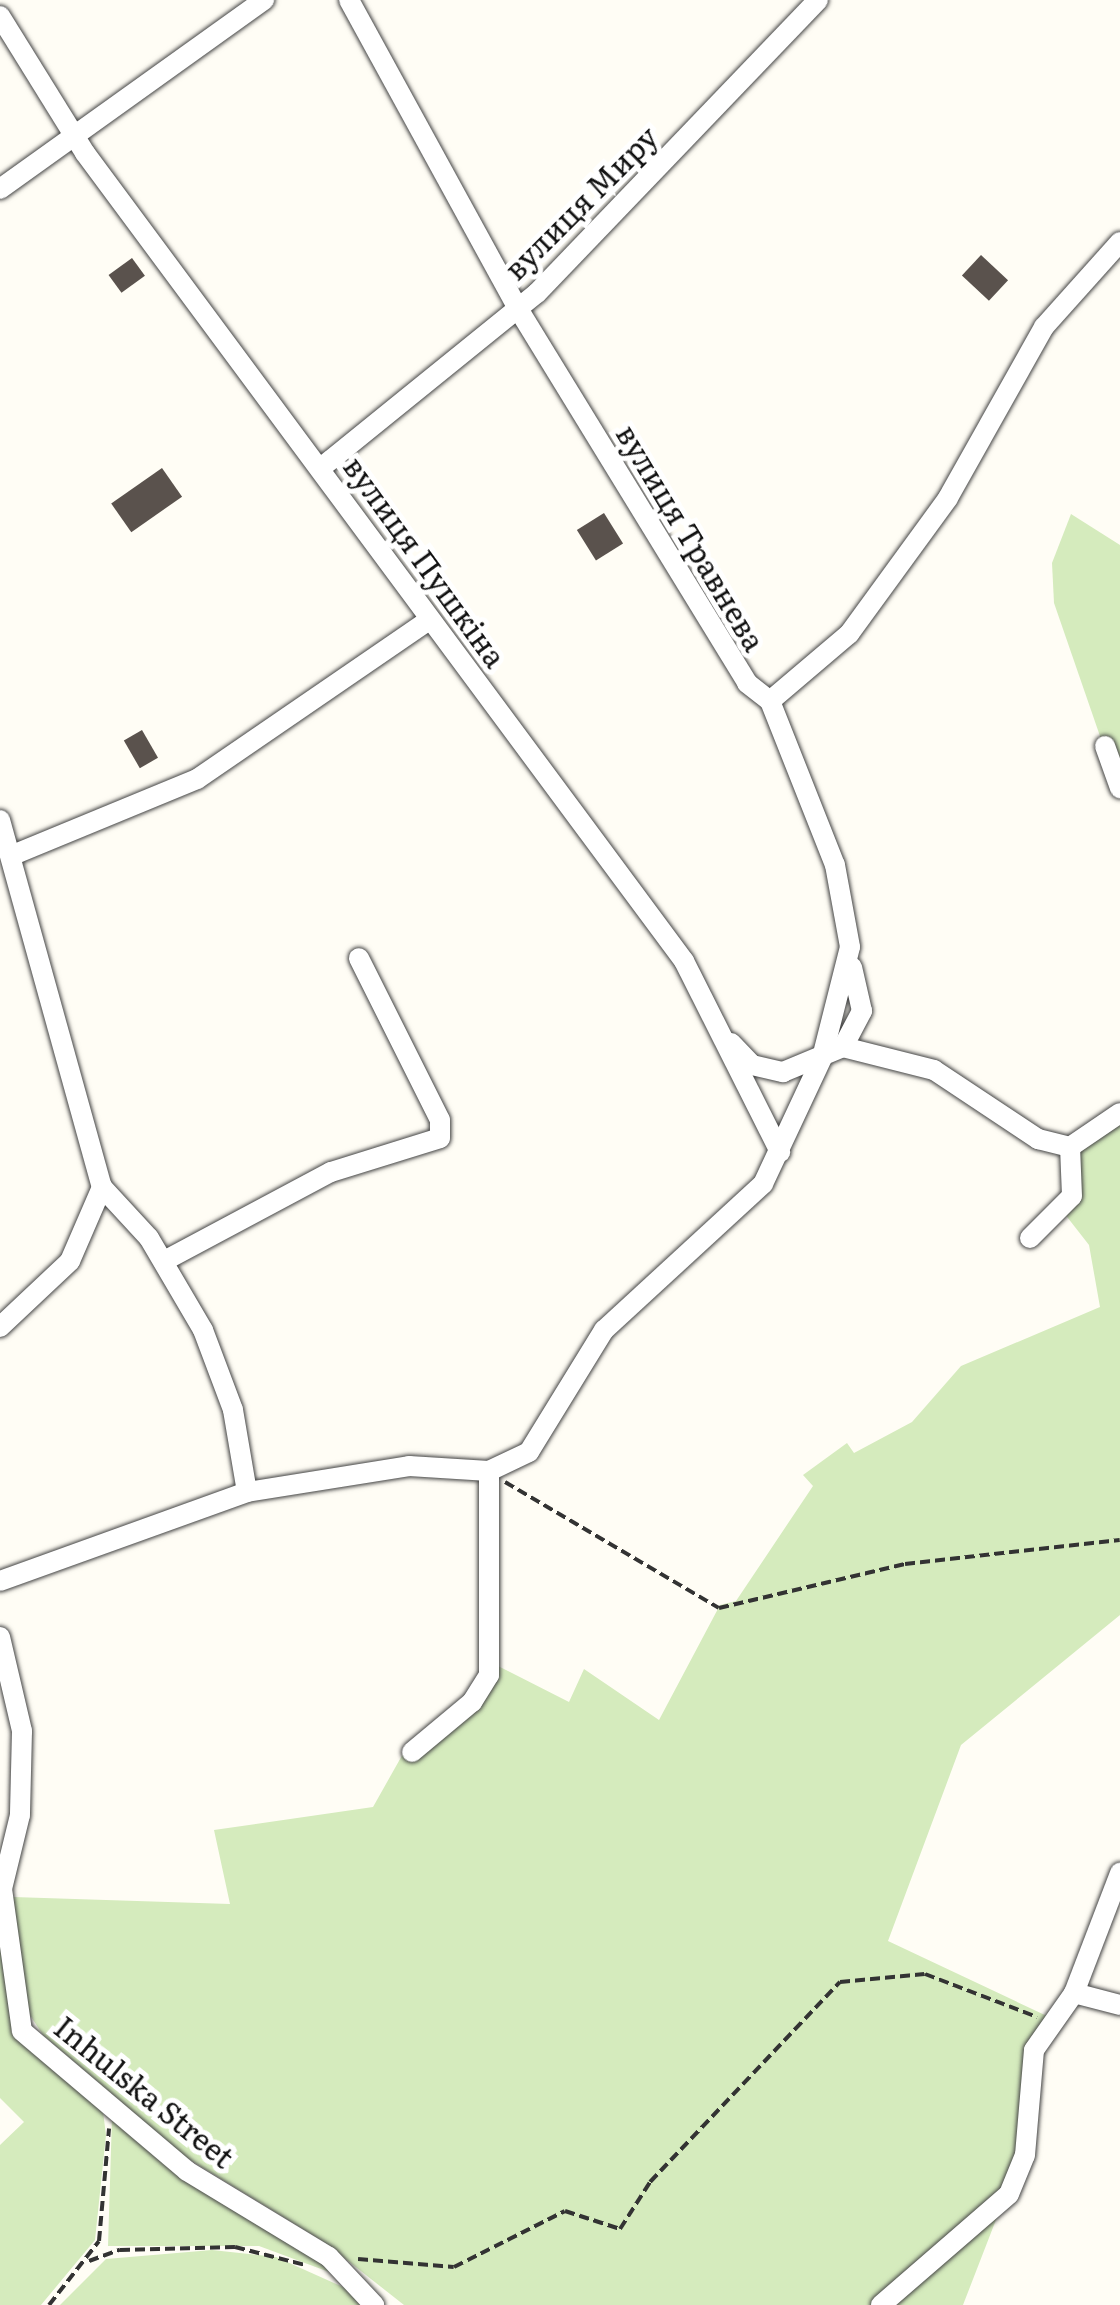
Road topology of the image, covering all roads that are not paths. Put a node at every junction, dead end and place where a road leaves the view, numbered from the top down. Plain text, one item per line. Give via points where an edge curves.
1 (264, 0) edge
2 (349, 0) edge
3 (818, 0) edge
4 (0, 16) edge
5 (75, 134) junction
6 (0, 189) edge
7 (1120, 242) edge
8 (517, 308) junction
9 (322, 467) junction
10 (429, 620) junction
11 (770, 701) junction
12 (1105, 746) dead end
13 (1120, 788) edge
14 (0, 820) edge
15 (13, 855) junction
16 (360, 958) dead end
17 (850, 960) junction
18 (731, 1043) junction
19 (843, 1047) junction
20 (822, 1058) junction
21 (1120, 1112) edge
22 (1070, 1147) junction
23 (780, 1152) junction
24 (102, 1187) junction
25 (1030, 1238) dead end
26 (164, 1261) junction
27 (0, 1327) edge
28 (489, 1472) junction
29 (247, 1492) junction
30 (0, 1581) edge
31 (0, 1636) edge
32 (412, 1752) dead end
33 (1120, 1873) edge
34 (1, 1889) edge
35 (1074, 1994) junction
36 (1120, 2005) edge
37 (374, 2305) edge
38 (881, 2305) edge

1 - 5 street
2 - 8 street, вулиця Травнева
3 - 8 street, вулиця Миру
4 - 5 street, вулиця Пушкіна
5 - 6 street
5 - 9 street, вулиця Пушкіна
7 - 11 street via 1044,327 948,498 849,634
8 - 9 street, вулиця Миру
8 - 11 street, вулиця Травнева via 747,684
9 - 10 street, вулиця Пушкіна
10 - 15 street via 197,780
10 - 18 street, вулиця Пушкіна via 684,960
11 - 17 street, вулиця Травнева via 835,865
12 - 13 street
14 - 15 street
15 - 24 street
16 - 26 street via 440,1120 440,1138 331,1172
17 - 19 street via 862,1011
17 - 20 street, вулиця Травнева
18 - 20 street via 766,1070
18 - 23 street, вулиця Пушкіна via 746,1097
19 - 20 street
19 - 22 street via 934,1070 1038,1139
20 - 23 street, вулиця Травнева
21 - 22 street
22 - 25 street via 1072,1196
23 - 28 street, вулиця Травнева via 731,1219 604,1330 529,1452
24 - 26 street
24 - 27 street via 70,1261
26 - 29 street via 220,1370
28 - 29 street via 410,1466
28 - 32 street via 490,1675 472,1702
29 - 30 street
31 - 34 street via 16,1682 24,1777
33 - 35 street
34 - 37 street, Inhulska Street via 22,2031 187,2171 329,2257
35 - 36 street
35 - 38 street via 1034,2050 1025,2154 1008,2194

